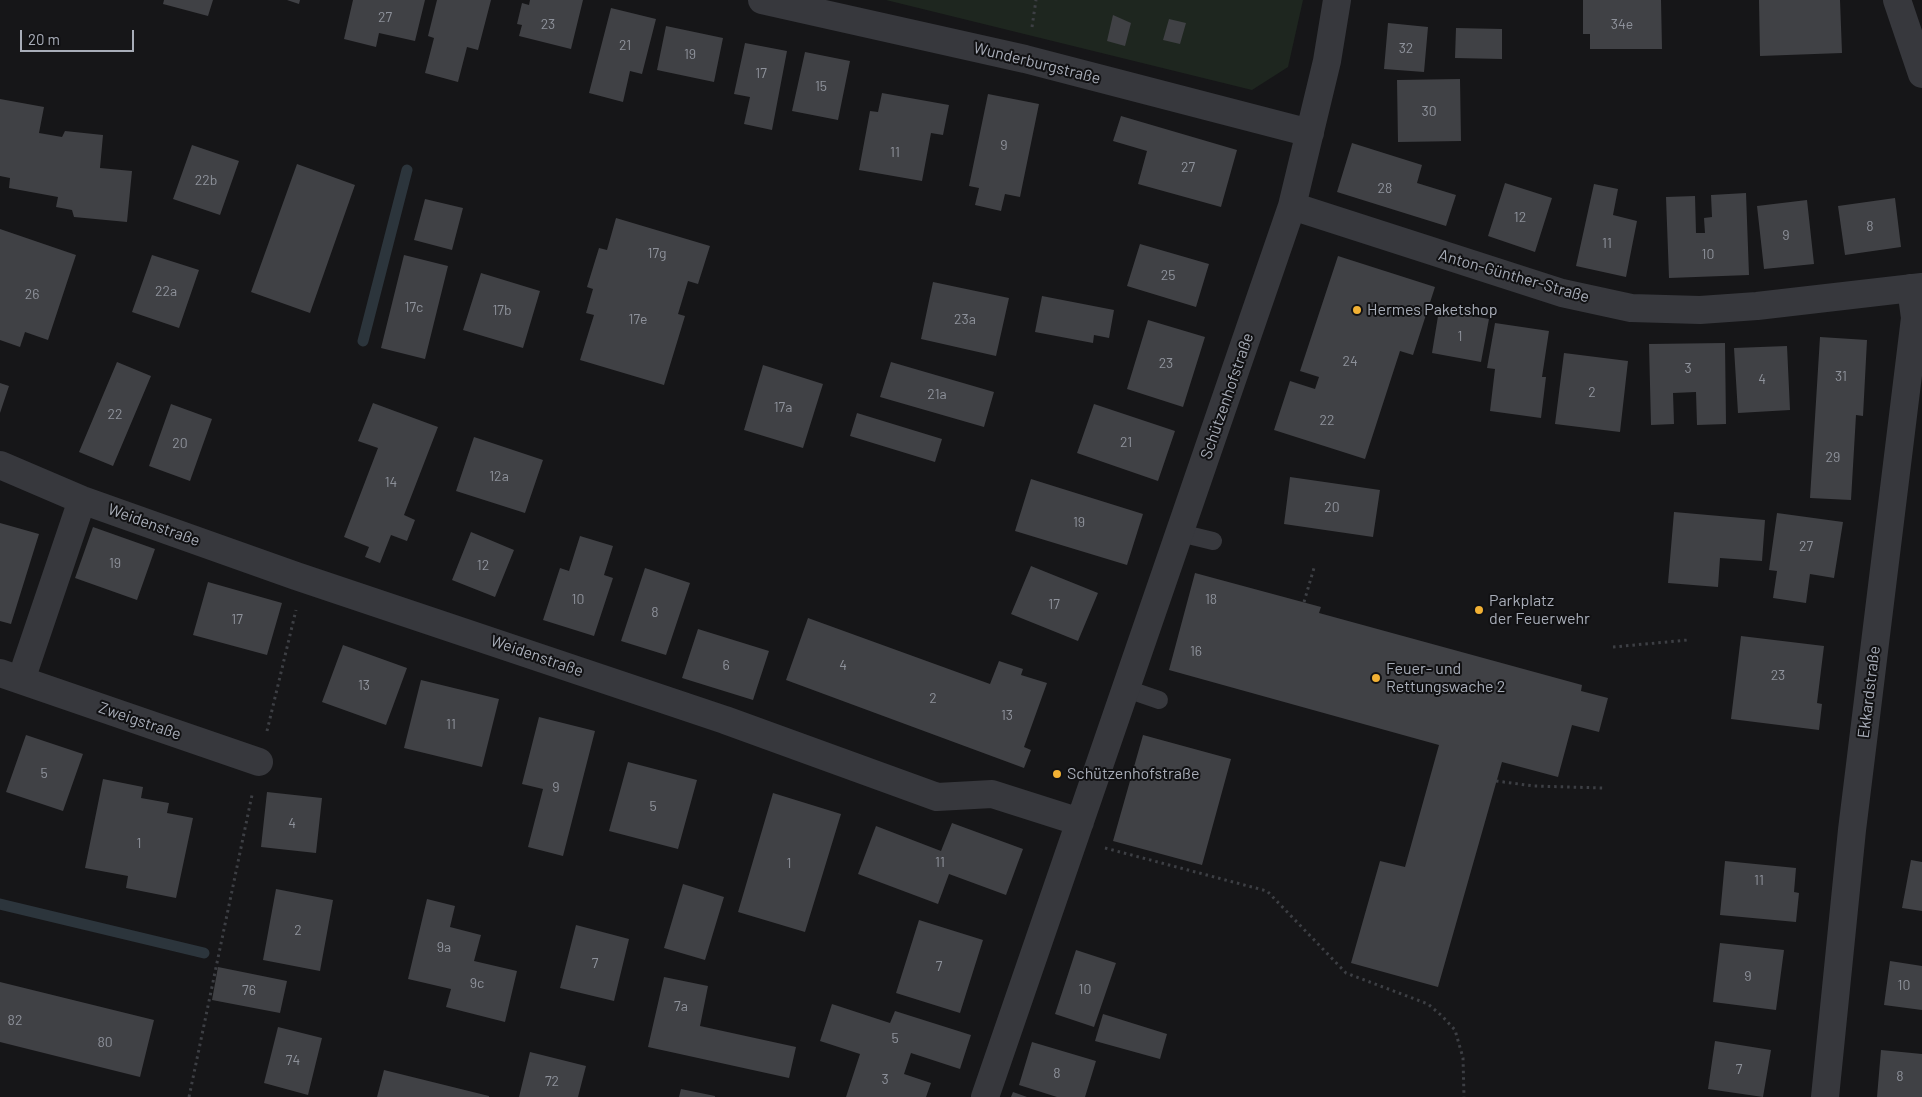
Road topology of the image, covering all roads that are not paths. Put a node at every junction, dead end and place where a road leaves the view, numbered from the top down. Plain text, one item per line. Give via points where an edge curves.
1 (762, 0) edge
2 (1337, 0) edge
3 (1897, 0) edge
4 (1922, 74) edge
5 (1310, 133) junction
6 (1292, 206) junction
7 (1916, 287) edge
8 (0, 465) edge
9 (82, 500) junction
10 (1180, 533) junction
11 (1212, 541) dead end
12 (10, 677) edge
13 (1124, 688) junction
14 (1159, 700) dead end
15 (259, 762) road end
16 (1077, 831) junction
17 (985, 1097) edge
18 (1825, 1097) edge

1 - 5 street, Wunderburgstraße via 1026,59
2 - 5 street, Schützenhofstraße
3 - 4 street
5 - 6 street, Schützenhofstraße
6 - 7 street, Anton-Günther-Straße via 1562,293 1631,308 1700,310 1757,306
6 - 10 street, Schützenhofstraße
7 - 18 street, Ekkardstraße via 1915,318 1852,830
8 - 9 street, Weidenstraße
9 - 12 street, Zweigstraße
9 - 16 street, Weidenstraße via 716,717 937,797 992,794
10 - 11 lane
10 - 13 street, Schützenhofstraße
12 - 15 street, Zweigstraße
13 - 14 lane
13 - 16 street, Schützenhofstraße
16 - 17 street, Schützenhofstraße

